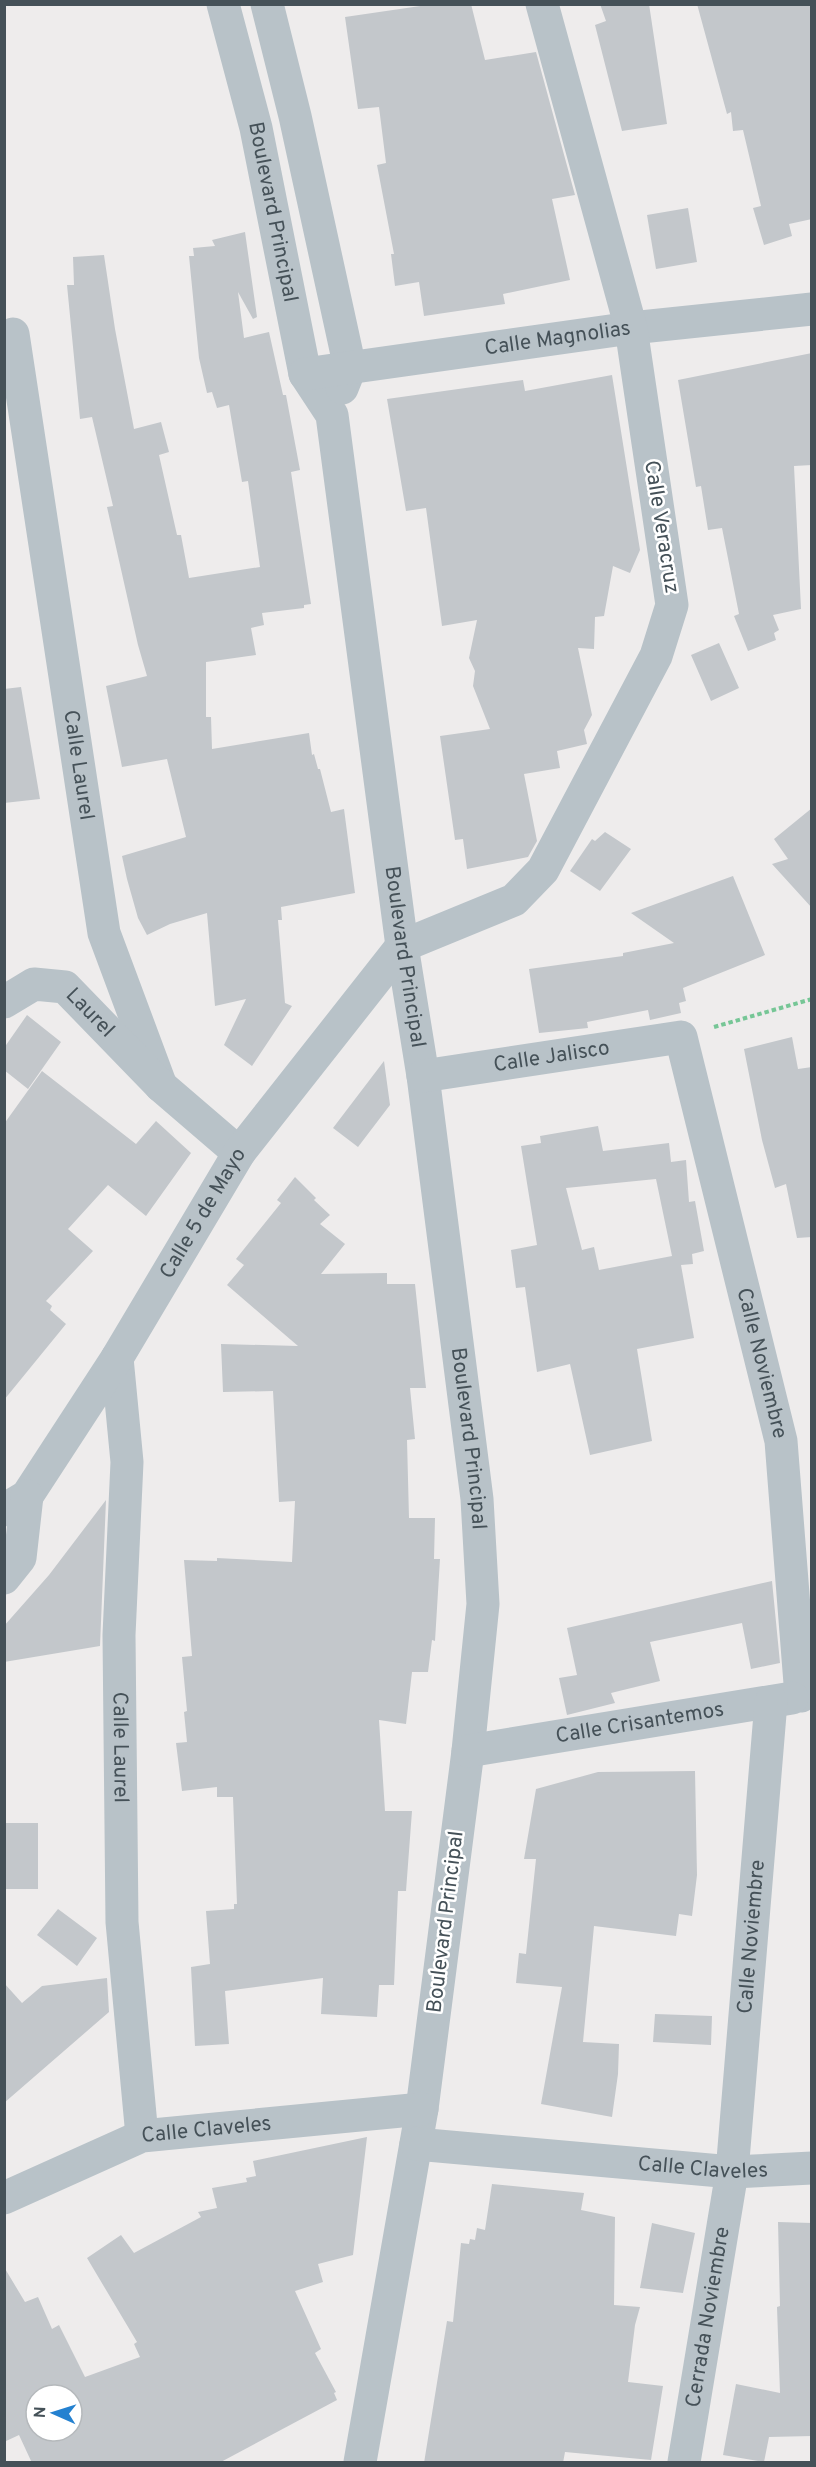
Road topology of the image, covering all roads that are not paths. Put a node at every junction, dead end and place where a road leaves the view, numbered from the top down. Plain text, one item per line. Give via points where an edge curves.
1 (223, 4) edge
2 (267, 4) edge
3 (542, 4) edge
4 (812, 309) edge
5 (631, 328) junction
6 (13, 333) dead end
7 (350, 368) junction
8 (305, 374) junction
9 (332, 415) junction
10 (402, 946) junction
11 (4, 1002) edge
12 (681, 1037) joint
13 (423, 1076) junction
14 (161, 1086) junction
15 (239, 1153) junction
16 (117, 1358) junction
17 (16, 1503) edge
18 (4, 1578) edge
19 (794, 1697) edge
20 (468, 1751) junction
21 (422, 2109) junction
22 (142, 2136) junction
23 (416, 2144) junction
24 (812, 2168) edge
25 (732, 2172) junction
26 (4, 2198) edge
27 (360, 2463) edge
28 (684, 2463) edge

1 - 8 street, Boulevard Principal via 256,128
2 - 7 street, Boulevard Principal
3 - 5 street, Calle Veracruz
4 - 5 street, Calle Magnolias
5 - 7 street, Calle Magnolias
5 - 10 street, Calle Veracruz via 672,605 656,656 543,870 514,900
6 - 14 street, Calle Laurel via 104,933
7 - 8 street, Calle Magnolias
7 - 9 street, Boulevard Principal
8 - 9 street, Boulevard Principal
9 - 10 street, Boulevard Principal
10 - 13 street, Boulevard Principal
10 - 15 street, Calle 5 de Mayo
11 - 14 street, Laurel via 34,984 65,987
12 - 13 street, Calle Jalisco
12 - 19 street, Calle Noviembre via 781,1441
13 - 20 street, Boulevard Principal via 477,1499 483,1604
14 - 15 street, Calle Laurel
15 - 16 street, Calle 5 de Mayo
16 - 17 street, Calle 5 de Mayo
16 - 22 street, Calle Laurel via 127,1462 119,1635 122,1922
17 - 18 street, Calle 5 de Mayo via 20,1558
19 - 20 street, Calle Crisantemos
19 - 25 street, Calle Noviembre
20 - 21 street, Boulevard Principal
21 - 22 street, Calle Claveles
21 - 23 street, Boulevard Principal
22 - 26 street, Calle Claveles
23 - 25 street, Calle Claveles
23 - 27 street, Boulevard Principal
24 - 25 street, Calle Claveles
25 - 28 street, Cerrada Noviembre

